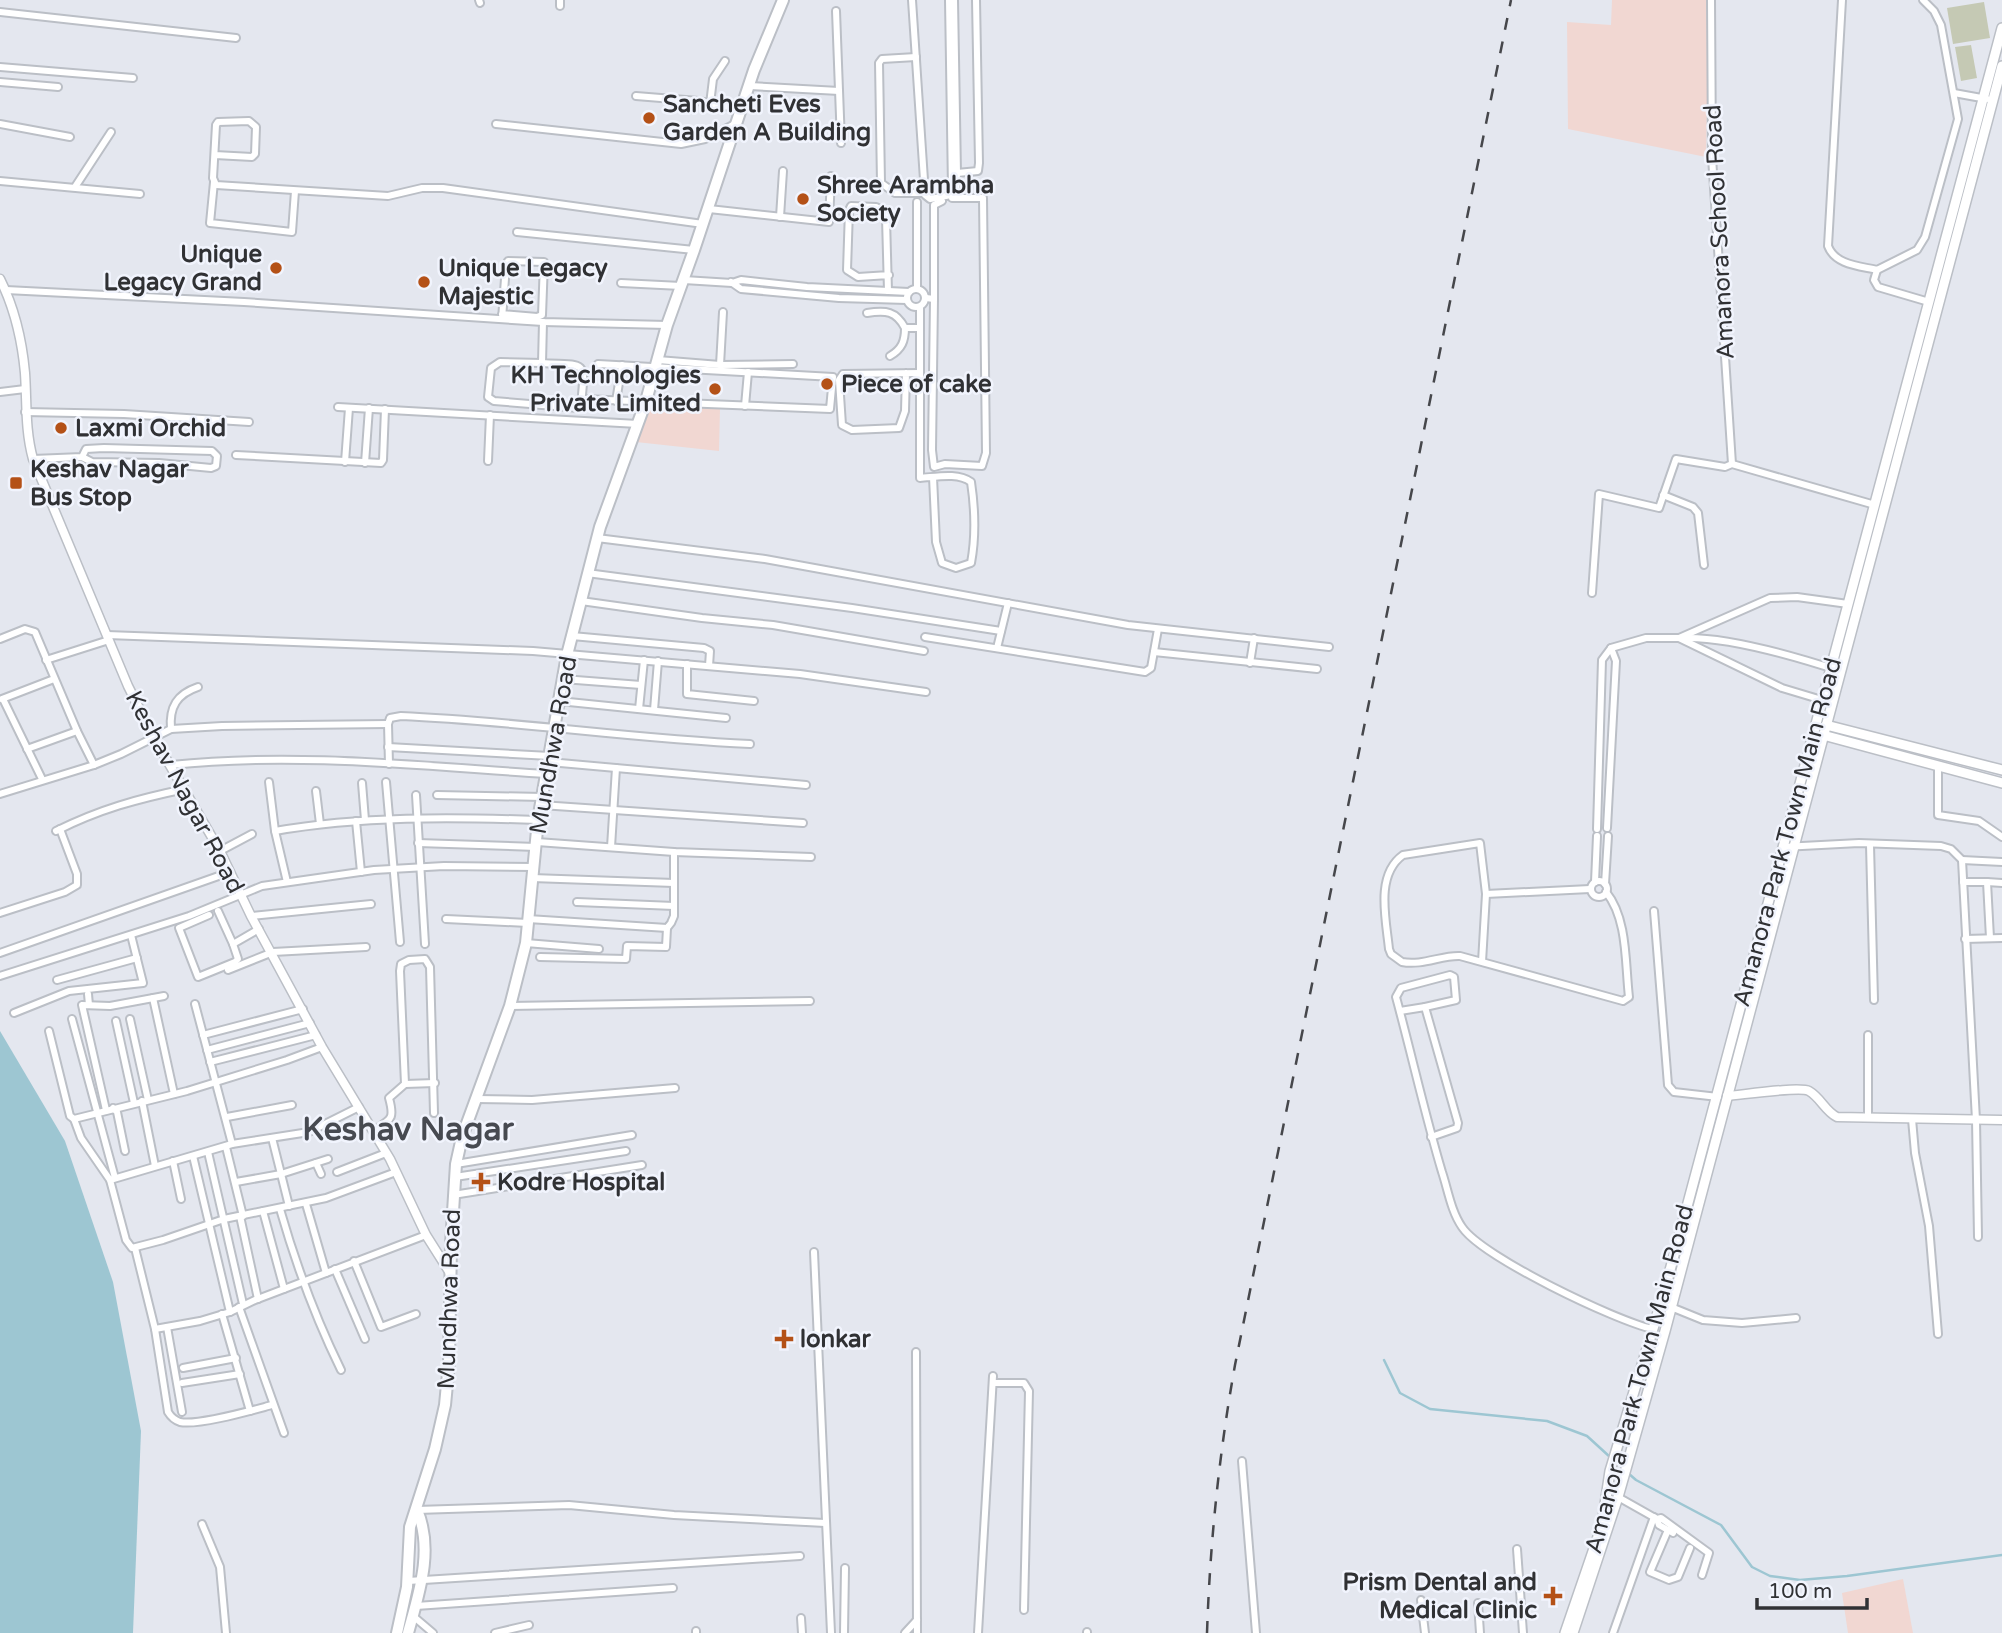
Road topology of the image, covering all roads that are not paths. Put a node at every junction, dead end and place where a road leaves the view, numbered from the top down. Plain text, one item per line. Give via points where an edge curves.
1 (783, 0) edge
2 (912, 0) edge
3 (952, 0) edge
4 (976, 0) edge
5 (1711, 0) edge
6 (1842, 0) edge
7 (1923, 0) edge
8 (836, 11) dead end
9 (0, 12) edge
10 (2002, 28) edge
11 (236, 38) dead end
12 (916, 57) junction
13 (725, 61) dead end
14 (2002, 66) edge
15 (0, 68) edge
16 (133, 78) dead end
17 (0, 82) edge
18 (750, 86) junction
19 (58, 87) dead end
20 (839, 91) junction
21 (1954, 93) junction
22 (636, 96) dead end
23 (1988, 100) junction
24 (710, 104) junction
25 (741, 109) junction
26 (0, 124) edge
27 (496, 124) dead end
28 (735, 124) junction
29 (111, 132) dead end
30 (70, 137) dead end
31 (841, 143) dead end
32 (215, 155) junction
33 (783, 171) dead end
34 (957, 173) junction
35 (831, 176) dead end
36 (0, 181) edge
37 (214, 182) junction
38 (75, 187) junction
39 (295, 191) junction
40 (925, 193) junction
41 (140, 194) dead end
42 (956, 198) junction
43 (917, 202) dead end
44 (709, 209) junction
45 (780, 217) junction
46 (703, 225) junction
47 (517, 232) dead end
48 (694, 250) junction
49 (1877, 270) junction
50 (889, 275) junction
51 (0, 279) edge
52 (732, 282) junction
53 (621, 283) dead end
54 (682, 283) junction
55 (917, 289) junction
56 (6, 290) junction
57 (888, 291) junction
58 (908, 296) junction
59 (926, 298) junction
60 (934, 299) junction
61 (1929, 302) junction
62 (920, 307) junction
63 (723, 312) dead end
64 (867, 313) dead end
65 (502, 317) junction
66 (543, 322) junction
67 (667, 325) junction
68 (905, 328) junction
69 (920, 328) junction
70 (890, 356) dead end
71 (542, 363) junction
72 (657, 363) junction
73 (598, 364) dead end
74 (793, 364) dead end
75 (622, 365) junction
76 (720, 365) junction
77 (748, 372) junction
78 (906, 373) junction
79 (920, 373) junction
80 (25, 389) junction
81 (0, 392) edge
82 (582, 399) junction
83 (616, 401) junction
84 (646, 401) junction
85 (745, 406) junction
86 (338, 407) dead end
87 (349, 408) junction
88 (369, 408) junction
89 (385, 409) junction
90 (25, 412) junction
91 (490, 415) junction
92 (249, 422) dead end
93 (638, 424) junction
94 (236, 455) dead end
95 (82, 457) junction
96 (33, 459) junction
97 (488, 461) dead end
98 (345, 462) junction
99 (365, 463) junction
100 (1732, 464) junction
101 (933, 477) junction
102 (1663, 495) junction
103 (1879, 506) junction
104 (597, 538) junction
105 (1703, 565) dead end
106 (587, 572) junction
107 (1592, 593) dead end
108 (581, 601) junction
109 (1008, 603) junction
110 (1848, 604) junction
111 (1157, 629) junction
112 (1001, 631) junction
113 (572, 636) junction
114 (108, 637) junction
115 (925, 637) dead end
116 (1254, 638) junction
117 (1679, 638) junction
118 (0, 639) edge
119 (1329, 647) dead end
120 (997, 648) junction
121 (1611, 648) junction
122 (924, 651) dead end
123 (1154, 652) junction
124 (567, 655) junction
125 (46, 660) junction
126 (644, 660) junction
127 (658, 661) junction
128 (1250, 663) junction
129 (687, 664) junction
130 (709, 666) junction
131 (1317, 669) dead end
132 (1835, 669) junction
133 (563, 679) junction
134 (54, 680) junction
135 (641, 685) junction
136 (198, 687) dead end
137 (926, 692) dead end
138 (2, 699) edge
139 (1822, 700) junction
140 (559, 701) junction
141 (754, 701) dead end
142 (639, 709) junction
143 (654, 710) junction
144 (726, 718) dead end
145 (388, 724) junction
146 (171, 729) junction
147 (554, 730) junction
148 (1824, 730) junction
149 (77, 731) junction
150 (154, 738) junction
151 (750, 744) dead end
152 (388, 747) junction
153 (27, 749) junction
154 (549, 759) junction
155 (389, 764) junction
156 (94, 765) junction
157 (171, 765) junction
158 (1937, 765) junction
159 (616, 768) junction
160 (2002, 770) edge
161 (547, 774) junction
162 (41, 779) junction
163 (269, 782) dead end
164 (386, 782) dead end
165 (362, 783) dead end
166 (2002, 783) edge
167 (806, 785) dead end
168 (185, 789) junction
169 (316, 791) dead end
170 (0, 794) edge
171 (438, 794) dead end
172 (416, 795) dead end
173 (542, 801) junction
174 (613, 809) junction
175 (365, 820) junction
176 (417, 820) junction
177 (538, 820) junction
178 (356, 821) junction
179 (389, 821) junction
180 (803, 823) dead end
181 (320, 824) junction
182 (275, 831) junction
183 (253, 834) dead end
184 (1597, 834) junction
185 (1607, 834) junction
186 (2002, 837) edge
187 (418, 843) junction
188 (536, 844) junction
189 (1794, 845) junction
190 (1870, 845) junction
191 (611, 847) junction
192 (1783, 847) junction
193 (220, 851) junction
194 (674, 852) junction
195 (811, 857) dead end
196 (1962, 860) junction
197 (2002, 862) edge
198 (419, 867) junction
199 (393, 869) junction
200 (230, 872) junction
201 (361, 872) junction
202 (533, 872) junction
203 (1605, 875) junction
204 (287, 882) junction
205 (1593, 882) junction
206 (1963, 882) junction
207 (1987, 882) junction
208 (674, 883) junction
209 (2002, 883) edge
210 (1605, 884) junction
211 (1606, 892) junction
212 (241, 894) junction
213 (1486, 894) junction
214 (577, 902) dead end
215 (371, 904) dead end
216 (674, 906) junction
217 (218, 911) dead end
218 (1654, 911) dead end
219 (0, 913) edge
220 (209, 915) dead end
221 (251, 916) junction
222 (446, 919) dead end
223 (528, 921) junction
224 (667, 928) junction
225 (259, 929) junction
226 (131, 935) junction
227 (1990, 938) junction
228 (2002, 938) edge
229 (1965, 939) junction
230 (400, 942) dead end
231 (233, 943) junction
232 (526, 943) junction
233 (425, 944) dead end
234 (366, 947) dead end
235 (599, 949) dead end
236 (273, 952) junction
237 (0, 953) edge
238 (540, 957) dead end
239 (137, 958) junction
240 (1482, 962) junction
241 (229, 970) dead end
242 (0, 976) edge
243 (57, 980) dead end
244 (88, 994) dead end
245 (164, 996) dead end
246 (153, 998) junction
247 (1874, 1000) dead end
248 (810, 1001) dead end
249 (195, 1004) dead end
250 (89, 1005) junction
251 (510, 1006) junction
252 (1425, 1007) junction
253 (303, 1009) junction
254 (1400, 1011) junction
255 (15, 1013) dead end
256 (72, 1019) dead end
257 (130, 1020) dead end
258 (116, 1021) dead end
259 (310, 1023) junction
260 (49, 1031) dead end
261 (203, 1035) junction
262 (316, 1035) junction
263 (1868, 1035) dead end
264 (322, 1046) junction
265 (207, 1050) junction
266 (95, 1057) junction
267 (84, 1059) junction
268 (210, 1062) junction
269 (216, 1082) junction
270 (435, 1083) junction
271 (405, 1084) junction
272 (675, 1088) dead end
273 (174, 1094) junction
274 (1727, 1096) junction
275 (1716, 1097) junction
276 (477, 1099) junction
277 (145, 1101) junction
278 (134, 1103) junction
279 (292, 1105) dead end
280 (359, 1107) junction
281 (110, 1109) junction
282 (97, 1113) junction
283 (434, 1113) dead end
284 (227, 1117) junction
285 (1868, 1118) junction
286 (74, 1119) junction
287 (1912, 1119) junction
288 (1976, 1120) junction
289 (2002, 1120) edge
290 (373, 1131) junction
291 (632, 1135) dead end
292 (1432, 1137) junction
293 (271, 1138) junction
294 (229, 1146) junction
295 (125, 1151) dead end
296 (626, 1151) dead end
297 (208, 1152) junction
298 (386, 1153) junction
299 (193, 1156) junction
300 (328, 1159) dead end
301 (173, 1161) junction
302 (316, 1163) junction
303 (456, 1164) junction
304 (642, 1165) dead end
305 (155, 1166) junction
306 (337, 1172) dead end
307 (396, 1172) junction
308 (281, 1174) junction
309 (321, 1174) dead end
310 (455, 1177) junction
311 (113, 1179) junction
312 (236, 1182) junction
313 (453, 1195) junction
314 (181, 1199) dead end
315 (306, 1204) junction
316 (289, 1206) junction
317 (280, 1209) junction
318 (263, 1211) junction
319 (242, 1216) junction
320 (224, 1219) junction
321 (208, 1226) junction
322 (426, 1235) junction
323 (1978, 1237) dead end
324 (135, 1248) junction
325 (814, 1252) dead end
326 (354, 1261) junction
327 (335, 1269) junction
328 (326, 1273) junction
329 (452, 1275) junction
330 (302, 1282) junction
331 (284, 1289) junction
332 (258, 1299) junction
333 (1661, 1303) junction
334 (241, 1306) junction
335 (1672, 1307) junction
336 (226, 1313) junction
337 (415, 1314) dead end
338 (1796, 1318) dead end
339 (167, 1327) junction
340 (155, 1329) junction
341 (1652, 1331) junction
342 (1938, 1334) dead end
343 (365, 1339) dead end
344 (916, 1352) dead end
345 (236, 1358) junction
346 (183, 1368) dead end
347 (341, 1370) dead end
348 (240, 1374) junction
349 (182, 1383) dead end
350 (272, 1405) junction
351 (250, 1411) junction
352 (182, 1412) dead end
353 (284, 1433) dead end
354 (1242, 1461) dead end
355 (1618, 1497) junction
356 (417, 1510) junction
357 (1655, 1518) junction
358 (825, 1523) junction
359 (202, 1524) dead end
360 (1690, 1548) dead end
361 (1517, 1549) dead end
362 (800, 1556) dead end
363 (845, 1568) dead end
364 (1703, 1575) dead end
365 (422, 1580) junction
366 (408, 1581) junction
367 (673, 1588) dead end
368 (1421, 1600) dead end
369 (1478, 1604) dead end
370 (1024, 1610) dead end
371 (415, 1611) junction
372 (801, 1618) dead end
373 (917, 1620) junction
374 (529, 1625) dead end
375 (226, 1633) edge
376 (397, 1633) edge
377 (408, 1633) edge
378 (433, 1633) edge
379 (495, 1633) edge
380 (803, 1633) edge
381 (831, 1633) edge
382 (845, 1633) edge
383 (905, 1633) edge
384 (917, 1633) edge
385 (978, 1633) edge
386 (1256, 1633) edge
387 (1425, 1633) edge
388 (1480, 1633) edge
389 (1523, 1633) edge
390 (1565, 1633) edge
391 (1573, 1633) edge
392 (1613, 1633) edge

1 - 18 main road, Mundhwa Road
2 - 12 street
3 - 34 street
3 - 40 street via 952,188 951,195 930,199
4 - 34 street via 979,163 978,171
5 - 100 street, Amanora School Road via 1712,158
6 - 49 street via 1828,246 1843,262
7 - 21 street via 1939,18
8 - 20 street
9 - 11 street
10 - 23 main road, Amanora Park Town Main Road
12 - 40 street
12 - 40 street via 879,63 881,183 895,193
13 - 24 street via 713,79
14 - 23 main road, Amanora Park Town Main Road
15 - 16 street
17 - 19 street
18 - 20 street
18 - 25 main road, Mundhwa Road
20 - 31 street
21 - 23 street
21 - 49 street via 1958,125 1925,237 1917,250
22 - 24 street
23 - 61 main road, Amanora Park Town Main Road
23 - 103 main road, Amanora Park Town Main Road
24 - 25 street
25 - 28 main road, Mundhwa Road
26 - 30 street
27 - 28 street via 681,144 705,139
28 - 44 main road, Mundhwa Road
29 - 38 street
32 - 32 street via 218,122 255,124 252,157
32 - 37 street
33 - 45 street
34 - 42 street
35 - 45 street via 829,222
36 - 38 street
37 - 39 street
37 - 39 street via 210,223 292,232
38 - 41 street
39 - 46 street via 388,196 443,188
42 - 60 street via 934,205
42 - 60 street via 983,198 986,453 982,466 934,467
43 - 55 street
44 - 45 street
44 - 46 main road, Mundhwa Road
46 - 48 main road, Mundhwa Road
47 - 48 street
48 - 54 main road, Mundhwa Road
49 - 61 street via 1874,280 1878,287
50 - 50 street via 884,211 851,206 848,270 858,277
50 - 57 street
51 - 56 street, Keshav Nagar Road
52 - 54 street
52 - 57 street via 741,279 807,288
52 - 58 street via 741,289 859,300
53 - 54 street
54 - 67 main road, Mundhwa Road
55 - 58 street
55 - 59 street
56 - 65 street
56 - 80 street, Keshav Nagar Road via 21,341
57 - 58 street
58 - 62 street via 911,306
59 - 60 street
59 - 62 street
61 - 103 main road, Amanora Park Town Main Road
62 - 69 street
63 - 76 street
64 - 68 street via 887,312 899,317
65 - 65 street via 508,261 544,262 542,315
65 - 66 street
66 - 67 street
66 - 71 street
67 - 72 main road, Mundhwa Road
68 - 69 street
68 - 70 street via 902,346
69 - 79 street
71 - 82 street via 580,366 585,374
71 - 82 street via 494,364 488,397 575,410
72 - 75 street
72 - 76 street
72 - 77 street
72 - 84 main road, Mundhwa Road
73 - 75 street
74 - 76 street
75 - 83 street
77 - 85 street
77 - 85 street via 833,377 830,409
78 - 78 street via 843,374 839,380 842,425 852,430 899,428 905,411
78 - 79 street
79 - 101 street via 920,478
80 - 81 street
80 - 90 street, Keshav Nagar Road
82 - 83 street
83 - 84 street
84 - 85 street
84 - 93 main road, Mundhwa Road
86 - 87 street
87 - 88 street
87 - 98 street
88 - 89 street
88 - 99 street
89 - 91 street
89 - 99 street via 383,460
90 - 92 street
90 - 96 street, Keshav Nagar Road
91 - 93 street
91 - 97 street
93 - 104 main road, Mundhwa Road
94 - 98 street
95 - 95 street via 92,462 211,468 216,466 217,456 212,451 96,448 86,449
95 - 96 street
96 - 114 street, Keshav Nagar Road
98 - 99 street
100 - 102 street via 1725,467 1676,458
100 - 103 street
101 - 101 street via 964,477 971,482 971,564 956,568 942,563 936,542
102 - 105 street via 1698,513
102 - 107 street via 1659,508 1599,494
103 - 110 main road, Amanora Park Town Main Road
103 - 132 main road, Amanora Park Town Main Road
104 - 106 main road, Mundhwa Road
104 - 109 street via 765,559
106 - 108 main road, Mundhwa Road
106 - 112 street
108 - 113 main road, Mundhwa Road
108 - 122 street via 773,625
109 - 111 street
109 - 112 street
110 - 117 street via 1770,597
110 - 132 main road, Amanora Park Town Main Road
111 - 116 street
111 - 123 street
112 - 120 street
113 - 124 main road, Mundhwa Road
113 - 130 street via 704,648 710,651
114 - 124 street via 465,647
114 - 125 street
114 - 150 street, Keshav Nagar Road
115 - 120 street
116 - 119 street
116 - 128 street
117 - 121 street via 1646,638
117 - 132 street via 1728,642
117 - 139 street via 1782,688
118 - 125 street via 31,629
120 - 123 street via 1145,672 1151,668
121 - 184 street via 1602,660
121 - 185 street via 1616,662
123 - 128 street
124 - 126 street
124 - 133 main road, Mundhwa Road
125 - 134 street
126 - 127 street
126 - 135 street
127 - 129 street
127 - 143 street
128 - 131 street
129 - 130 street
129 - 141 street via 687,694
130 - 137 street
132 - 139 main road, Amanora Park Town Main Road
132 - 148 main road, Amanora Park Town Main Road
133 - 135 street
133 - 140 main road, Mundhwa Road
134 - 138 street
134 - 149 street
135 - 142 street
136 - 146 street via 178,697 170,716
138 - 153 street
139 - 192 main road, Amanora Park Town Main Road
140 - 142 street
140 - 147 main road, Mundhwa Road
142 - 143 street
143 - 144 street
145 - 146 street
145 - 147 street via 390,718 401,716
145 - 152 street
146 - 150 street
147 - 151 street
147 - 154 main road, Mundhwa Road
148 - 158 main road
148 - 160 main road
148 - 189 main road, Amanora Park Town Main Road
149 - 153 street
149 - 156 street
150 - 156 street
150 - 157 street, Keshav Nagar Road
152 - 154 street
152 - 155 street
153 - 162 street
154 - 159 street
154 - 161 main road, Mundhwa Road
155 - 157 street via 235,760
155 - 161 street
156 - 162 street
157 - 168 street, Keshav Nagar Road
158 - 166 main road
158 - 186 street via 1938,815 1979,821
159 - 167 street
159 - 174 street
161 - 173 main road, Mundhwa Road
162 - 170 street
163 - 182 street
164 - 179 street
165 - 175 street
168 - 193 street, Keshav Nagar Road
168 - 219 street via 124,802 58,830 77,874 77,885
169 - 181 street
171 - 173 street
172 - 176 street
173 - 174 street
173 - 177 main road, Mundhwa Road
174 - 180 street
174 - 191 street
175 - 178 street
175 - 179 street
176 - 177 street
176 - 179 street
176 - 187 street
177 - 188 main road, Mundhwa Road
178 - 181 street
178 - 201 street
179 - 199 street
181 - 182 street
182 - 204 street
183 - 193 street
184 - 185 street
184 - 205 street
185 - 203 street
187 - 188 street
187 - 198 street
188 - 191 street
188 - 202 main road, Mundhwa Road
189 - 190 street
189 - 192 street
189 - 274 main road, Amanora Park Town Main Road
190 - 196 street via 1941,846
190 - 247 street
191 - 194 street
192 - 275 main road, Amanora Park Town Main Road
193 - 200 street, Keshav Nagar Road
194 - 195 street
194 - 208 street
196 - 197 street
196 - 206 street
198 - 199 street
198 - 202 street
198 - 233 street
199 - 201 street
199 - 230 street
200 - 212 street, Keshav Nagar Road
200 - 237 street
201 - 204 street
202 - 208 street
202 - 223 main road, Mundhwa Road
203 - 205 street
203 - 210 street
204 - 212 street
205 - 210 street
205 - 211 street via 1593,896
205 - 213 street
206 - 207 street
206 - 229 street
207 - 209 street
207 - 227 street
208 - 216 street
210 - 211 street
211 - 240 street via 1614,901 1622,930 1627,1000
212 - 221 street, Keshav Nagar Road
212 - 226 street
213 - 240 street
213 - 240 street via 1482,847 1476,842 1403,855 1389,872 1384,891 1389,949 1402,962 1455,956
214 - 216 street
215 - 221 street
216 - 224 street
217 - 231 street
218 - 275 street via 1668,1085 1674,1092
220 - 231 street via 178,931 198,977 235,962 239,958
221 - 225 street, Keshav Nagar Road
222 - 223 street
223 - 224 street
223 - 232 main road, Mundhwa Road
224 - 238 street via 666,947 626,946 626,959
225 - 231 street
225 - 236 street, Keshav Nagar Road
226 - 239 street
226 - 242 street
227 - 228 street
227 - 229 street
229 - 288 street
232 - 235 street
232 - 251 main road, Mundhwa Road
234 - 236 street
236 - 241 street
236 - 253 street, Keshav Nagar Road
239 - 243 street
239 - 255 street via 144,980 140,984 69,991
244 - 250 street
245 - 246 street
246 - 250 street
246 - 273 street
248 - 251 street
249 - 261 street
250 - 266 street via 82,1005
251 - 276 main road, Mundhwa Road
252 - 254 street
252 - 254 street via 1456,1000 1453,976 1401,988 1396,997
252 - 292 street via 1458,1123 1454,1130
253 - 259 street, Keshav Nagar Road
253 - 261 street
254 - 292 street
256 - 267 street
257 - 277 street
258 - 278 street
259 - 262 street, Keshav Nagar Road
259 - 265 street
260 - 286 street
261 - 265 street
262 - 264 street, Keshav Nagar Road
262 - 268 street
263 - 285 street
264 - 269 street
264 - 280 street, Keshav Nagar Road
265 - 268 street
266 - 267 street
266 - 281 street
267 - 282 street
268 - 269 street
269 - 273 street
269 - 284 street
270 - 271 street
270 - 271 street via 430,967 425,959 401,964
270 - 283 street
271 - 290 street via 389,1098 391,1119
272 - 276 street via 532,1100
273 - 277 street
274 - 275 street
274 - 285 street via 1804,1089 1838,1117
274 - 335 main road, Amanora Park Town Main Road
275 - 333 main road, Amanora Park Town Main Road
276 - 303 main road, Mundhwa Road
277 - 278 street
277 - 305 street
278 - 281 street
279 - 284 street
280 - 290 street, Keshav Nagar Road
280 - 293 street via 309,1132
281 - 282 street
281 - 295 street via 117,1112
282 - 286 street
282 - 311 street
284 - 294 street
285 - 287 street
286 - 311 street via 81,1138
287 - 288 street
287 - 342 street via 1929,1227
288 - 289 street
288 - 323 street
290 - 298 street, Keshav Nagar Road
291 - 303 street
292 - 341 street via 1455,1213 1475,1241 1539,1279
293 - 294 street
293 - 308 street
294 - 297 street
294 - 312 street
296 - 310 street
297 - 299 street
297 - 320 street
298 - 306 street
298 - 307 street, Keshav Nagar Road
299 - 301 street
299 - 321 street
300 - 302 street
301 - 305 street
301 - 314 street
302 - 308 street
302 - 309 street
303 - 310 main road, Mundhwa Road
304 - 313 street
305 - 311 street
307 - 315 street
307 - 322 street, Keshav Nagar Road
308 - 312 street
308 - 316 street
310 - 313 main road, Mundhwa Road
311 - 324 street via 126,1240
312 - 319 street
313 - 329 main road, Mundhwa Road
315 - 316 street
315 - 328 street
316 - 317 street
317 - 318 street
317 - 330 street
318 - 319 street
318 - 331 street
319 - 320 street
319 - 332 street
320 - 321 street
320 - 334 street
321 - 324 street
321 - 336 street
322 - 326 street
322 - 329 street, Keshav Nagar Road
324 - 340 street
325 - 358 street
326 - 327 street
326 - 337 street via 381,1327
327 - 328 street
327 - 343 street
328 - 330 street
329 - 356 main road, Mundhwa Road via 445,1405
330 - 331 street
330 - 347 street
331 - 332 street
332 - 334 street
333 - 335 street
333 - 341 main road, Amanora Park Town Main Road
334 - 336 street
334 - 350 street
335 - 338 street via 1703,1320 1742,1323
335 - 355 main road, Amanora Park Town Main Road
336 - 339 street
336 - 345 street
339 - 340 street
339 - 352 street
340 - 351 street via 168,1412 174,1420 188,1423
341 - 390 main road, Amanora Park Town Main Road via 1610,1471 1602,1525
344 - 373 street
345 - 346 street
345 - 348 street
348 - 349 street
348 - 351 street
350 - 351 street
350 - 353 street
354 - 386 street
355 - 357 street
355 - 391 main road, Amanora Park Town Main Road
356 - 358 street via 569,1505
356 - 365 main road, Mundhwa Road via 423,1524
356 - 366 main road, Mundhwa Road via 410,1527
357 - 360 street via 1670,1532 1650,1572 1669,1580 1678,1577
357 - 364 street via 1709,1553
357 - 392 street
358 - 381 street
359 - 375 street via 220,1567
361 - 389 street
362 - 365 street
363 - 382 street
365 - 366 street
365 - 371 main road, Mundhwa Road
366 - 376 main road, Mundhwa Road
367 - 371 street
368 - 387 street
369 - 388 street
370 - 385 street via 1029,1391 1024,1383 993,1379
371 - 377 main road, Mundhwa Road
371 - 378 street
372 - 380 street
373 - 383 street
373 - 384 street
374 - 379 street

